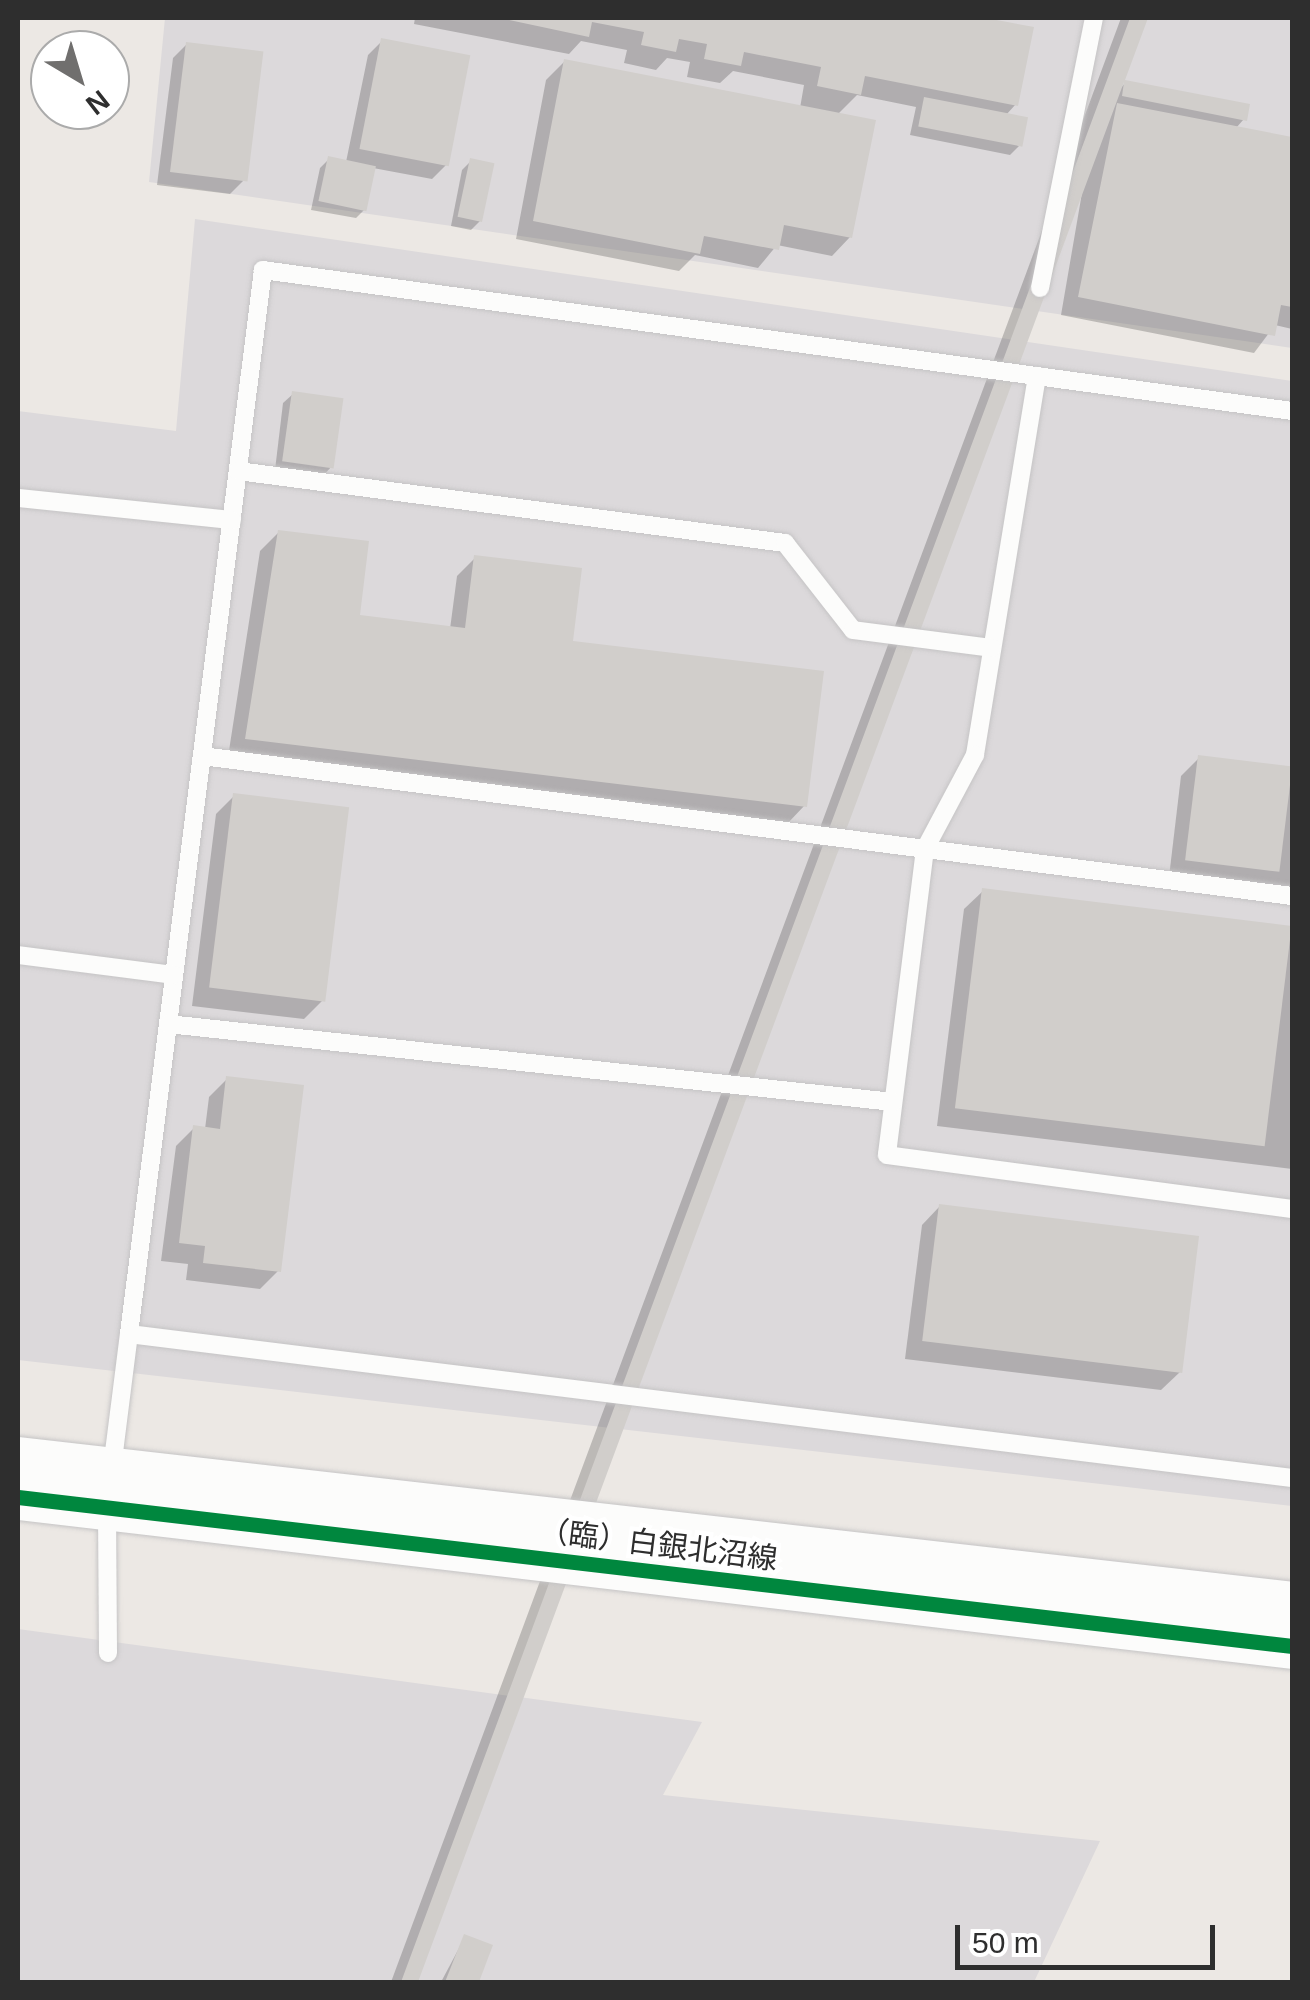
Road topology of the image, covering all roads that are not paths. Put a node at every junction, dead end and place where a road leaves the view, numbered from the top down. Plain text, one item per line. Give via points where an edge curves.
1 (1094, 18) edge
2 (1040, 288) dead end
3 (1036, 376) junction
4 (1292, 411) edge
5 (238, 471) junction
6 (18, 498) edge
7 (232, 520) junction
8 (992, 648) junction
9 (202, 756) junction
10 (926, 849) junction
11 (1292, 896) edge
12 (18, 955) edge
13 (174, 975) junction
14 (168, 1024) junction
15 (894, 1102) junction
16 (1292, 1209) edge
17 (128, 1334) junction
18 (18, 1458) edge
19 (1292, 1478) edge
20 (109, 1488) junction
21 (18, 1496) edge
22 (761, 1566) junction
23 (1292, 1604) edge
24 (1292, 1646) edge
25 (108, 1653) dead end

1 - 2 lane
3 - 4 lane
3 - 5 lane via 263,270
3 - 8 lane
5 - 7 lane
5 - 8 lane via 786,543 853,630
6 - 7 lane
7 - 9 lane
8 - 10 lane via 975,755
9 - 10 lane
9 - 13 lane
10 - 11 lane
10 - 15 lane
12 - 13 lane
13 - 14 lane
14 - 15 lane
14 - 17 lane
15 - 16 lane via 887,1156
17 - 19 lane
17 - 20 lane
18 - 20 street, （臨）白銀北沼線
20 - 21 street, （臨）白銀北沼線
20 - 22 street, （臨）白銀北沼線
20 - 25 lane
22 - 23 street, （臨）白銀北沼線
22 - 24 street, （臨）白銀北沼線

